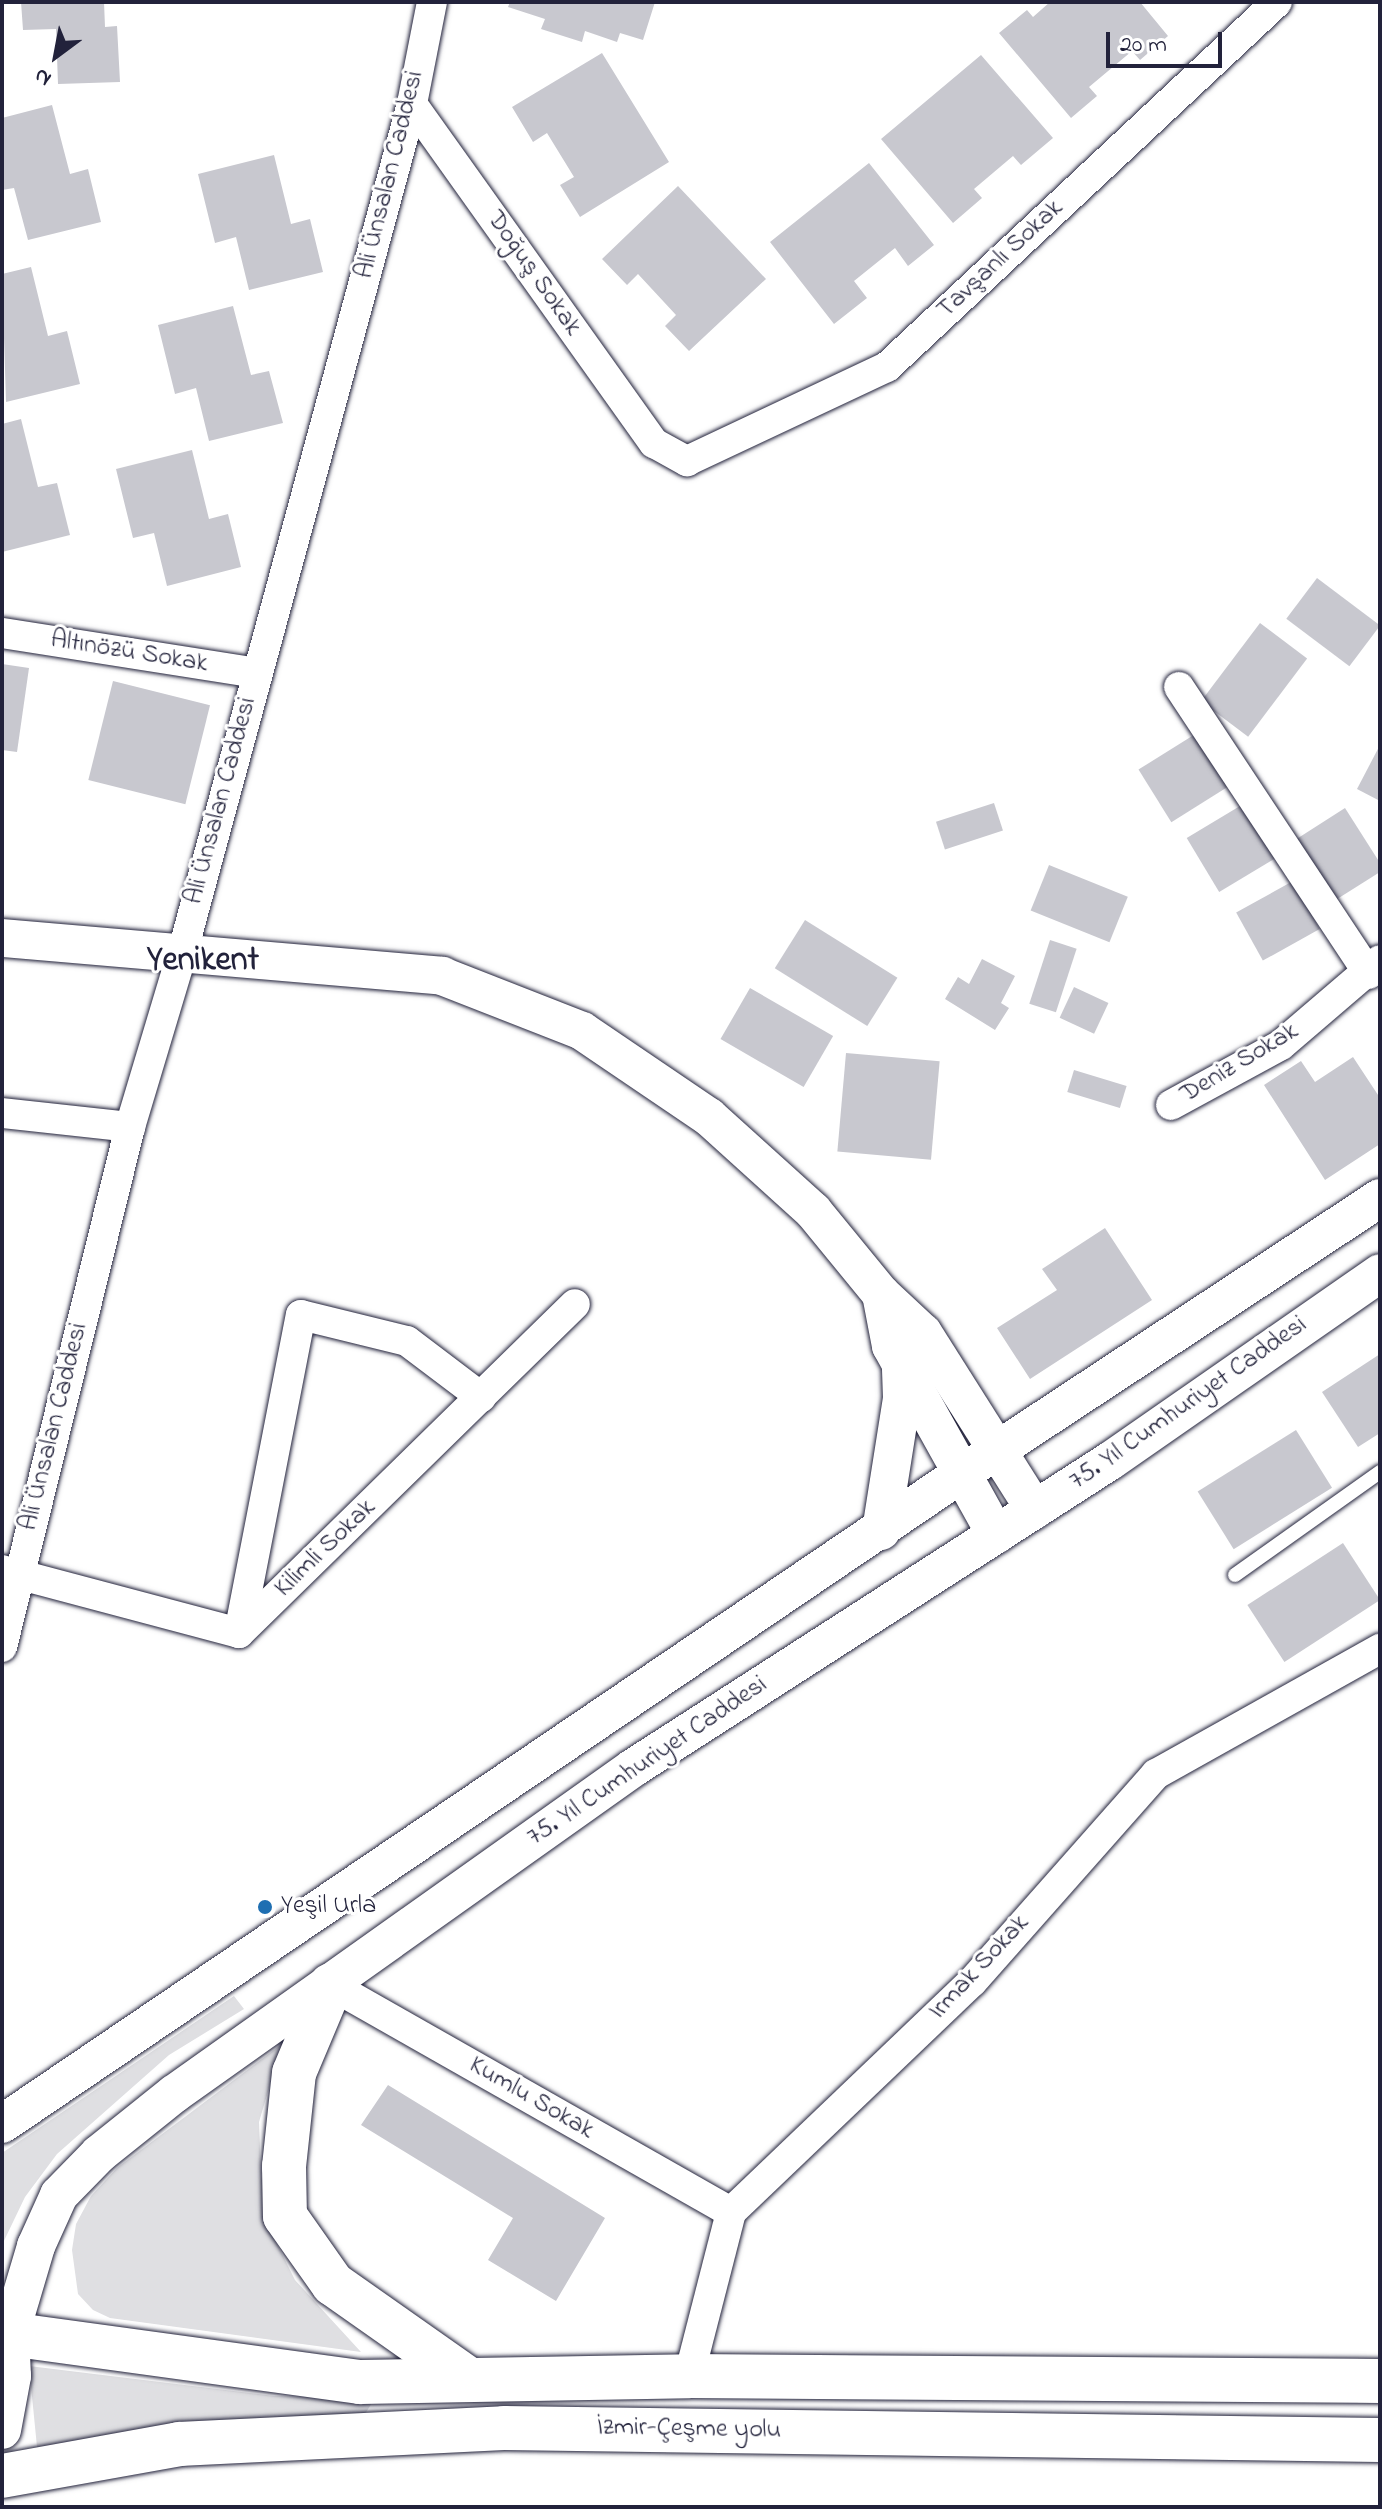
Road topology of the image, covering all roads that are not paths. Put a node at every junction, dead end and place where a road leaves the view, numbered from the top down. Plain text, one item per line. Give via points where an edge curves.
1 (432, 2) edge
2 (1277, 2) edge
3 (412, 104) junction
4 (654, 443) joint
5 (2, 633) edge
6 (256, 673) junction
7 (1179, 687) dead end
8 (2, 938) edge
9 (182, 954) junction
10 (1374, 967) edge
11 (1171, 1105) dead end
12 (2, 1113) edge
13 (130, 1127) junction
14 (1380, 1198) edge
15 (1380, 1273) edge
16 (881, 1294) junction
17 (575, 1304) dead end
18 (901, 1363) junction
19 (481, 1397) junction
20 (996, 1451) junction
21 (1380, 1472) edge
22 (961, 1474) junction
23 (1035, 1510) junction
24 (881, 1531) junction
25 (996, 1535) junction
26 (10, 1572) edge
27 (1235, 1575) dead end
28 (239, 1633) junction
29 (2, 1647) edge
30 (1380, 1649) edge
31 (331, 1985) junction
32 (2, 2124) edge
33 (731, 2212) junction
34 (6, 2334) edge
35 (689, 2376) junction
36 (468, 2379) junction
37 (1380, 2381) edge
38 (2, 2430) edge
39 (1380, 2440) edge
40 (2, 2476) edge

1 - 3 street, Ali Ünsalan Caddesi
2 - 4 street, Tavşanlı Sokak via 887,367 687,461
3 - 4 street, Doğuş Sokak
3 - 6 street, Ali Ünsalan Caddesi
5 - 6 street, Altınözü Sokak
6 - 9 street, Ali Ünsalan Caddesi
7 - 10 street
8 - 9 street
9 - 13 street, Ali Ünsalan Caddesi
9 - 16 street via 442,976 582,1031 709,1117 813,1211
10 - 11 street, Deniz Sokak via 1281,1045
12 - 13 street
13 - 26 street, Ali Ünsalan Caddesi
14 - 20 street
15 - 23 street, 75. Yıl Cumhuriyet Caddesi
16 - 18 street via 891,1346
16 - 20 street via 923,1333
17 - 19 street, Kilimli Sokak
18 - 22 street
18 - 24 street via 902,1398
19 - 28 street, Kilimli Sokak
19 - 28 street via 407,1341 301,1315
20 - 22 street
20 - 23 street
21 - 27 lane
22 - 24 street
22 - 25 street
23 - 25 street, 75. Yıl Cumhuriyet Caddesi
24 - 32 street
25 - 31 street, 75. Yıl Cumhuriyet Caddesi via 633,1768
26 - 28 street
26 - 29 street, Ali Ünsalan Caddesi
30 - 33 street, Irmak Sokak via 1156,1774 972,1982
31 - 33 street, Kumlu Sokak
31 - 34 street, 75. Yıl Cumhuriyet Caddesi via 174,2094 99,2154 59,2195
31 - 36 highway via 294,2073 284,2166 285,2216 333,2284
33 - 35 street
34 - 36 highway, İzmir-Çeşme yolu via 360,2382
34 - 38 street, 75. Yıl Cumhuriyet Caddesi via 12,2376
35 - 36 highway, İzmir-Çeşme yolu
35 - 37 highway, İzmir-Çeşme yolu
39 - 40 highway, İzmir-Çeşme yolu via 504,2428 179,2444

